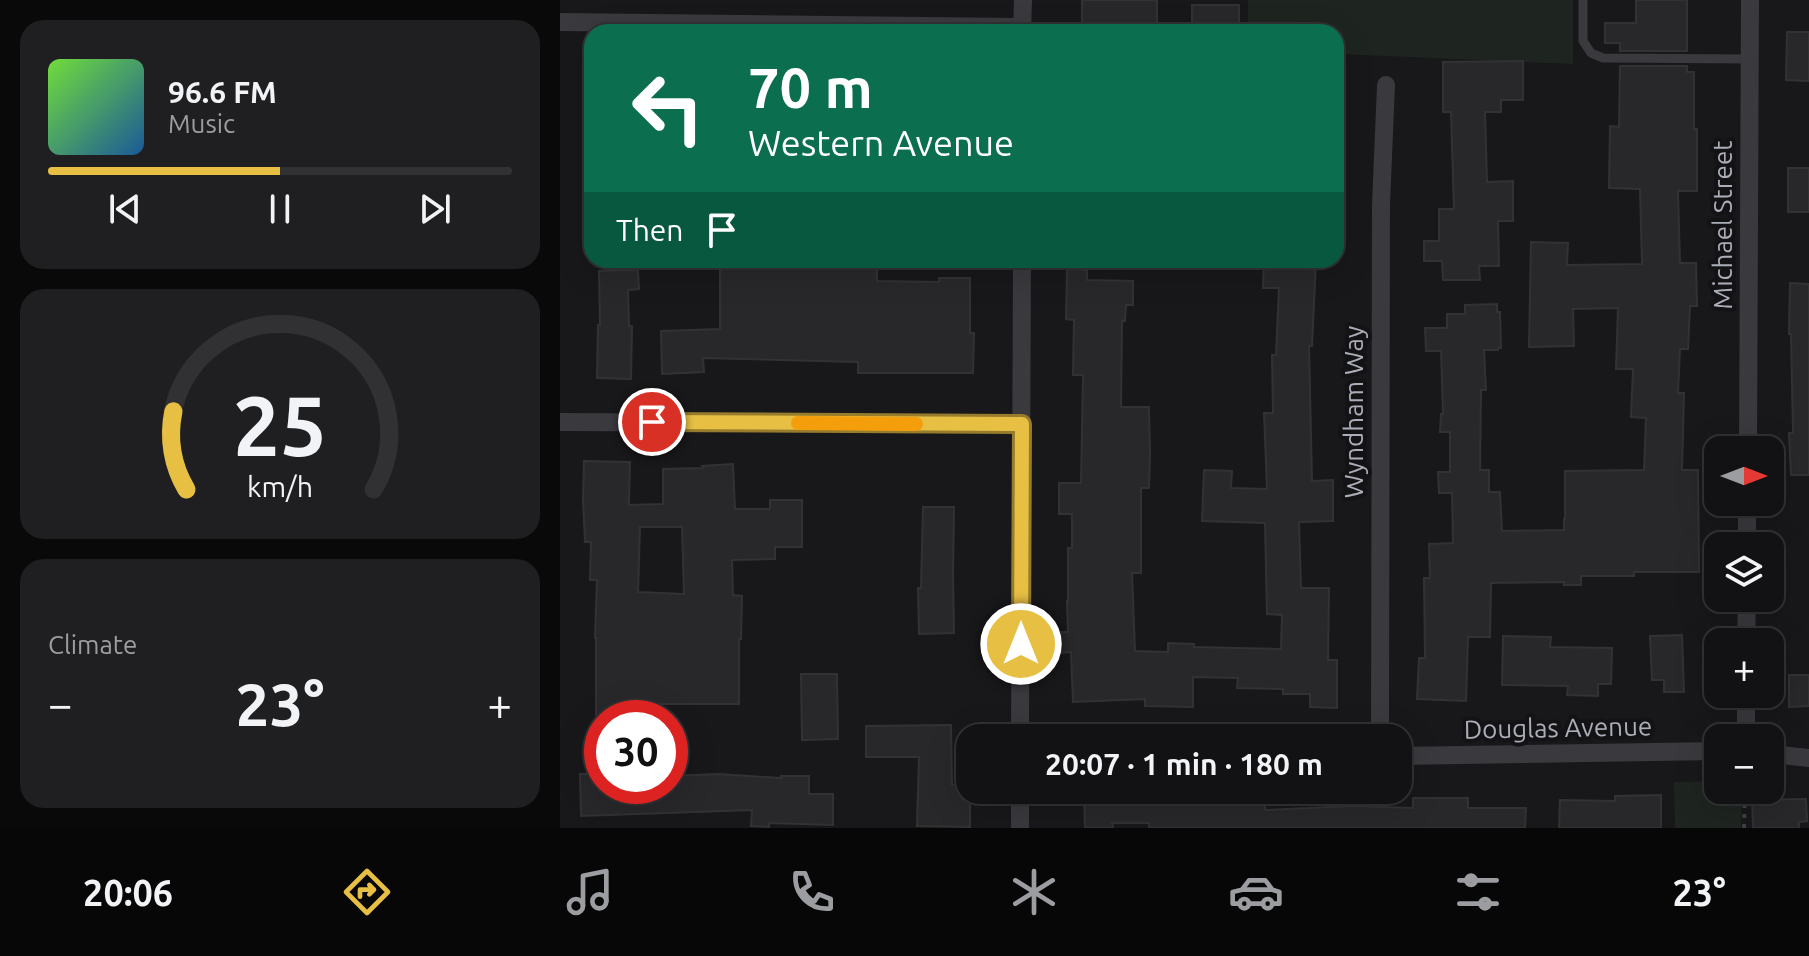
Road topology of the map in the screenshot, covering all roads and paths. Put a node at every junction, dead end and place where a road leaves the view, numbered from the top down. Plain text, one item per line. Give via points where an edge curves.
1 (1023, 0) edge
2 (1583, 0) edge
3 (1750, 0) edge
4 (560, 22) edge
5 (676, 24) edge
6 (1022, 24) edge
7 (1750, 59) junction
8 (1386, 85) dead end
9 (1022, 268) edge
10 (560, 422) edge
11 (1022, 424) junction
12 (1748, 436) edge
13 (1020, 724) edge
14 (1380, 724) edge
15 (1704, 751) edge
16 (1784, 755) edge
17 (1412, 756) edge
18 (1809, 758) edge
19 (1020, 804) edge
20 (1745, 804) edge
21 (1020, 828) edge
22 (1744, 828) edge

1 - 6 street
2 - 7 lane via 1583,41 1603,58
3 - 7 street, Michael Street
4 - 5 street
7 - 12 street, Michael Street
8 - 14 street, Wyndham Way
9 - 11 street
10 - 11 street
11 - 13 street
15 - 17 street, Douglas Avenue
16 - 18 street
19 - 21 street
20 - 22 path

